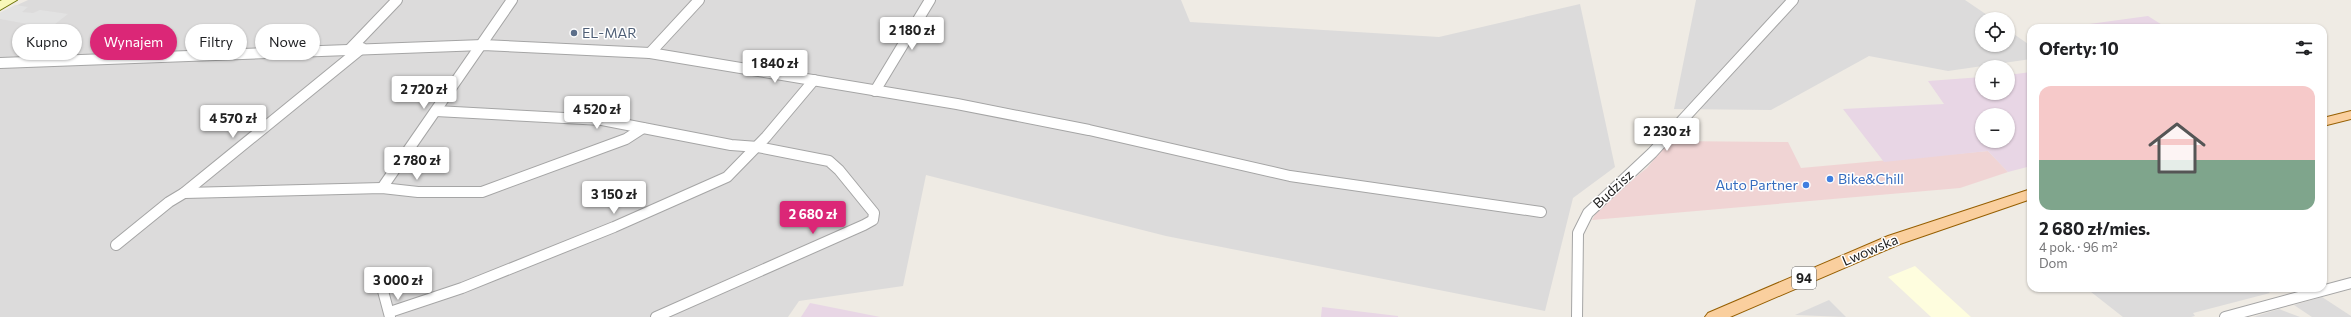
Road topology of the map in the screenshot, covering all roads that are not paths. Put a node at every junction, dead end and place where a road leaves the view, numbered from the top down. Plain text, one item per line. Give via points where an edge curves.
1 (11, 0) edge
2 (397, 0) edge
3 (512, 0) edge
4 (700, 0) edge
5 (930, 0) edge
6 (1793, 0) edge
7 (0, 6) edge
8 (483, 45) junction
9 (362, 48) junction
10 (350, 49) junction
11 (650, 53) junction
12 (0, 63) edge
13 (814, 80) junction
14 (875, 91) junction
15 (436, 112) junction
16 (2351, 115) edge
17 (2327, 121) edge
18 (642, 128) junction
19 (758, 147) junction
20 (382, 188) junction
21 (184, 193) junction
22 (2027, 195) edge
23 (1541, 212) dead end
24 (116, 245) dead end
25 (2351, 283) edge
26 (2327, 289) edge
27 (383, 291) dead end
28 (2318, 292) edge
29 (390, 314) edge
30 (662, 316) edge
31 (1577, 317) edge
32 (1714, 317) edge
33 (2225, 317) edge

1 - 7 street
2 - 10 street
3 - 8 street
4 - 11 street
5 - 14 street
6 - 31 street, Budzisz via 1652,153 1588,213 1578,234
8 - 9 street
8 - 11 street
8 - 15 street
9 - 10 street
9 - 21 street
10 - 12 street
11 - 13 street
13 - 14 street
13 - 19 street
14 - 23 street via 1089,130 1290,176
15 - 18 street via 602,120
15 - 20 street
16 - 17 main road
18 - 19 street via 731,145
18 - 20 street via 626,139 482,192 418,192
19 - 29 street via 727,177 711,186 469,285
19 - 30 street via 829,161 874,213 873,220
20 - 21 street
21 - 24 street
22 - 32 main road, Lwowska / 94 via 1894,240
25 - 26 street
27 - 29 street
28 - 33 street

